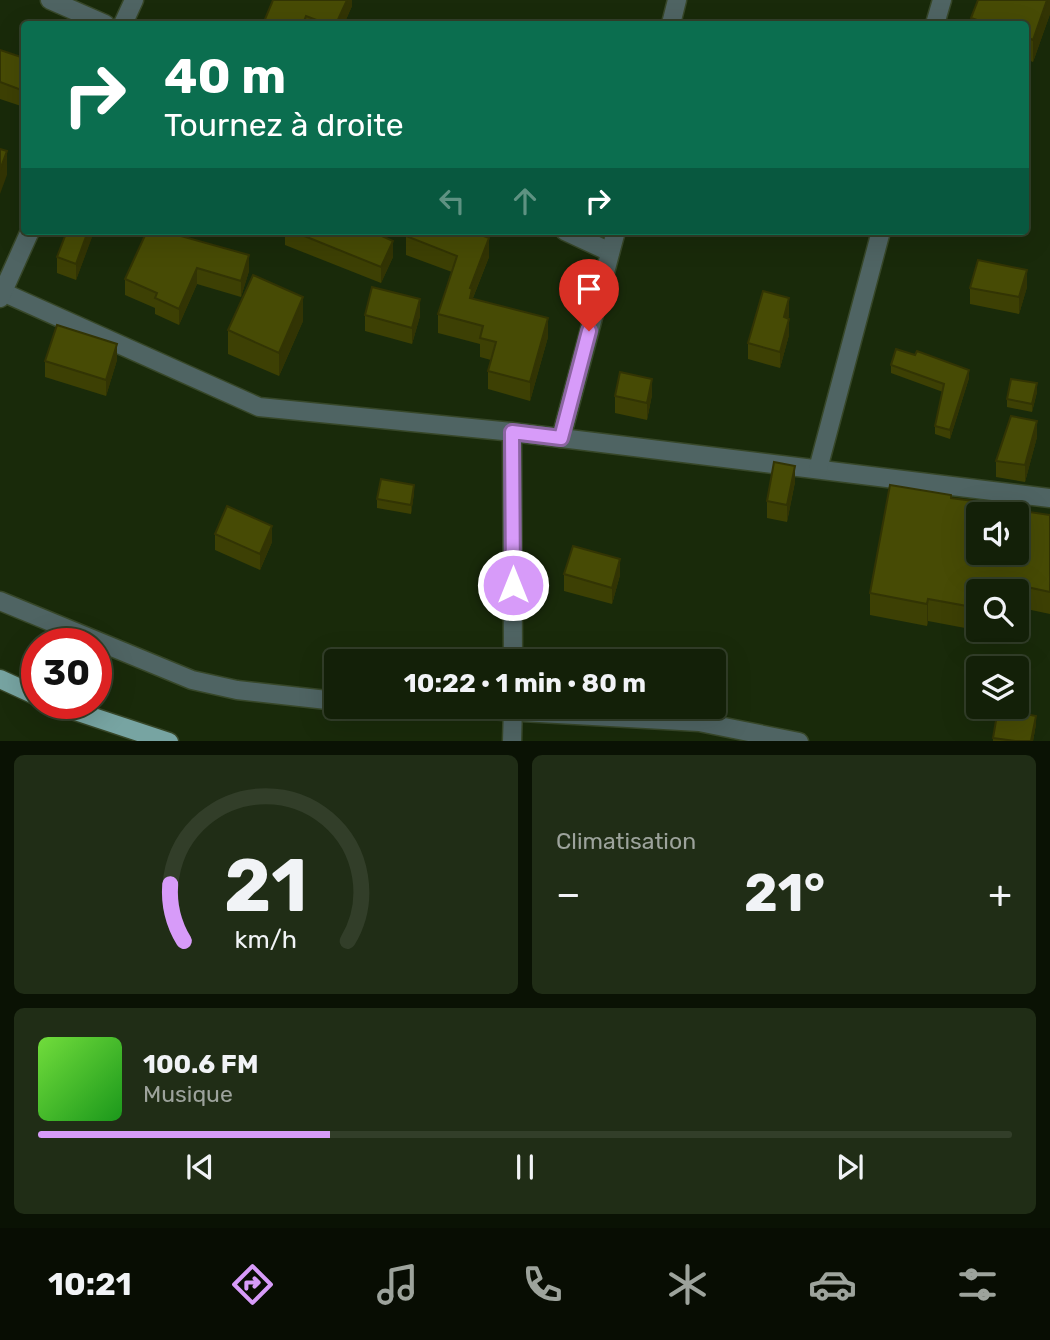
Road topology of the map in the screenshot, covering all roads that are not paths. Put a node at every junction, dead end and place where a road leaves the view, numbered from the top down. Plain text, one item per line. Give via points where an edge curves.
1 (50, 0) edge
2 (134, 0) edge
3 (677, 0) edge
4 (942, 0) edge
5 (98, 21) edge
6 (124, 21) edge
7 (672, 21) edge
8 (936, 21) edge
9 (28, 235) edge
10 (574, 235) edge
11 (615, 235) edge
12 (880, 235) edge
13 (611, 252) junction
14 (1, 294) edge
15 (512, 432) junction
16 (561, 438) junction
17 (818, 469) junction
18 (1050, 498) edge
19 (0, 601) edge
20 (513, 649) edge
21 (0, 679) edge
22 (21, 689) edge
23 (324, 700) edge
24 (96, 719) edge
25 (513, 719) edge
26 (656, 719) edge
27 (169, 741) edge
28 (512, 741) edge
29 (799, 741) edge

1 - 5 street
2 - 6 street
3 - 7 street
4 - 8 street
9 - 14 street
10 - 13 street
11 - 13 street
12 - 17 street
13 - 16 street
14 - 15 street via 258,407
15 - 16 street
15 - 20 street
16 - 17 street
17 - 18 street
19 - 23 street via 192,680
21 - 22 main road
24 - 27 main road
25 - 28 street
26 - 29 street via 699,722

